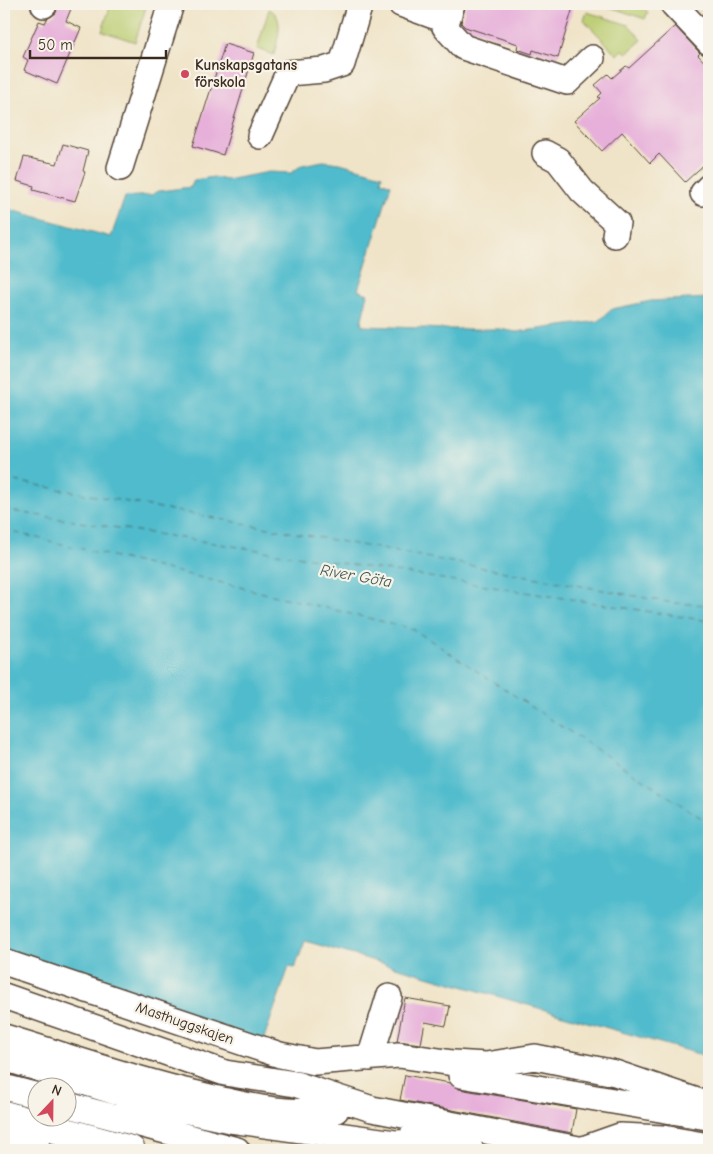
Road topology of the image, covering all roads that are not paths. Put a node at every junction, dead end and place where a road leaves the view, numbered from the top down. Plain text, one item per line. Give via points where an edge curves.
1 (171, 4) edge
2 (360, 4) edge
3 (401, 4) edge
4 (673, 4) edge
5 (439, 13) edge
6 (709, 42) edge
7 (592, 58) dead end
8 (260, 136) dead end
9 (545, 153) dead end
10 (120, 168) dead end
11 (615, 235) dead end
12 (4, 962) edge
13 (4, 996) edge
14 (389, 997) dead end
15 (4, 1009) edge
16 (4, 1025) edge
17 (4, 1037) edge
18 (4, 1048) edge
19 (4, 1058) edge
20 (370, 1058) junction
21 (4, 1066) edge
22 (4, 1087) edge
23 (28, 1093) edge
24 (228, 1103) junction
25 (709, 1105) edge
26 (78, 1108) edge
27 (4, 1115) edge
28 (709, 1118) edge
29 (391, 1124) junction
30 (709, 1128) edge
31 (709, 1137) edge
32 (665, 1139) edge
33 (443, 1140) junction
34 (4, 1141) edge
35 (709, 1146) edge
36 (37, 1150) edge
37 (130, 1150) edge
38 (237, 1150) edge
39 (378, 1150) edge
40 (471, 1150) edge
41 (586, 1150) edge

1 - 10 street
2 - 8 street via 342,64 324,70 288,73
3 - 5 street
4 - 6 street
5 - 7 street via 464,47 567,82
9 - 11 street via 558,160 582,191 617,223
12 - 20 street, Masthuggskajen via 280,1056 315,1062
13 - 24 street
14 - 20 street
15 - 24 street
16 - 24 street via 162,1076
17 - 24 street
18 - 24 street via 162,1096
19 - 24 street via 156,1104
20 - 25 street via 399,1054 486,1065 535,1057 614,1073
20 - 28 street
21 - 24 street via 154,1110
22 - 23 street
24 - 29 street via 336,1110
24 - 29 street via 354,1129
24 - 33 street via 394,1144
24 - 39 street
24 - 41 street via 295,1084 387,1112
26 - 38 street
27 - 37 highway
29 - 33 street
30 - 32 street
31 - 32 street
32 - 35 street
32 - 41 street via 620,1136
33 - 40 street
34 - 36 highway

